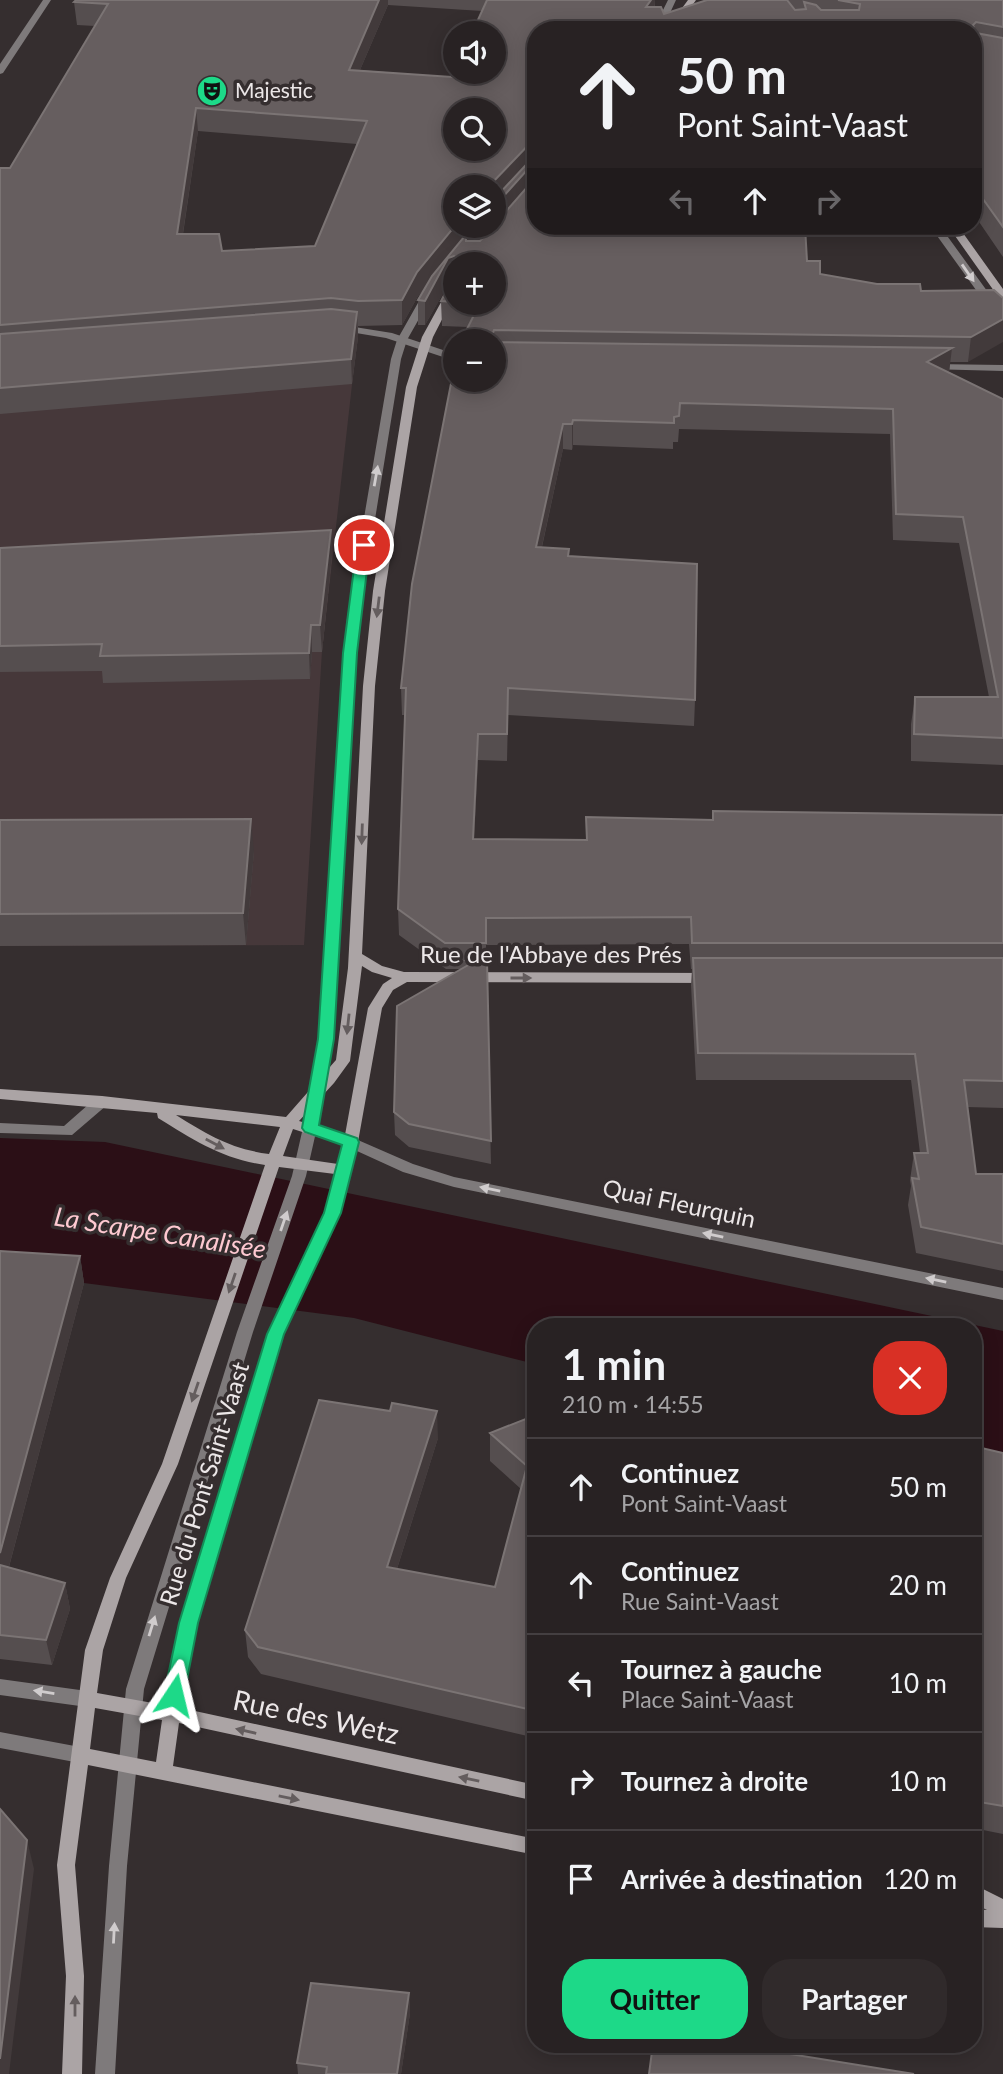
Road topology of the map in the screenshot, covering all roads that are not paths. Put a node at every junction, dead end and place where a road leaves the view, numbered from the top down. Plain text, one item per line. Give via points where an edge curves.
1 (47, 0) edge
2 (672, 0) edge
3 (698, 1) edge
4 (659, 21) edge
5 (679, 21) edge
6 (0, 71) edge
7 (942, 235) edge
8 (959, 235) edge
9 (435, 284) edge
10 (1003, 296) edge
11 (443, 305) edge
12 (1003, 320) edge
13 (332, 328) edge
14 (402, 341) junction
15 (422, 347) junction
16 (443, 354) edge
17 (917, 366) edge
18 (1003, 368) edge
19 (355, 956) junction
20 (404, 977) junction
21 (723, 978) edge
22 (0, 1094) edge
23 (317, 1096) junction
24 (102, 1101) junction
25 (156, 1110) junction
26 (289, 1123) junction
27 (0, 1128) edge
28 (311, 1128) junction
29 (351, 1142) junction
30 (273, 1166) junction
31 (300, 1170) junction
32 (343, 1177) junction
33 (1003, 1294) edge
34 (0, 1687) edge
35 (87, 1699) junction
36 (131, 1706) junction
37 (171, 1714) junction
38 (0, 1740) edge
39 (80, 1755) junction
40 (126, 1765) junction
41 (163, 1773) junction
42 (527, 1791) edge
43 (527, 1845) edge
44 (982, 1898) edge
45 (1003, 1909) edge
46 (982, 1918) edge
47 (1003, 1919) edge
48 (72, 2074) edge
49 (105, 2074) edge

1 - 6 street
2 - 4 street
3 - 5 street
7 -> 12 street
8 - 10 street
9 - 14 street
11 - 15 street
13 - 14 street via 369,331
14 - 15 street
23 -> 14 street via 326,1039 353,618 391,380
15 - 16 street
15 -> 19 street via 410,383 369,684
17 - 18 street
19 - 20 street, Rue de l'Abbaye des Prés
19 -> 23 street via 343,1061
20 -> 21 street, Rue de l'Abbaye des Prés
20 - 29 street, Rue du Pont Saint-Vaast via 388,987 375,1008
22 - 24 street
23 - 26 street
23 - 28 street
24 - 25 street
24 - 27 street via 67,1131
25 - 26 street
25 -> 30 street via 224,1149
26 - 28 street
26 - 30 street, Rue du Pont Saint-Vaast
28 - 29 street
28 - 31 street
29 - 32 street, Rue du Pont Saint-Vaast
33 -> 29 street, Quai Fleurquin via 454,1182 408,1168
30 - 31 street
30 -> 35 street, Rue du Pont Saint-Vaast via 170,1464 107,1607 94,1650
31 - 32 street
36 -> 31 street via 245,1332
32 - 37 street, Rue du Pont Saint-Vaast via 328,1222 275,1334 188,1623
35 -> 34 street, Rue des Wetz
35 - 36 street, Rue des Wetz
35 - 39 street, Rue du Pont Saint-Vaast
36 - 37 street, Rue des Wetz
36 - 40 street
37 - 41 street, Rue du Pont Saint-Vaast
42 -> 37 street, Rue des Wetz
38 - 39 street
39 - 40 street
48 -> 39 street, Rue du Pont Saint-Vaast via 75,1976 66,1865
40 - 41 street
49 -> 40 street
41 -> 43 street
44 - 45 street
46 - 47 street

